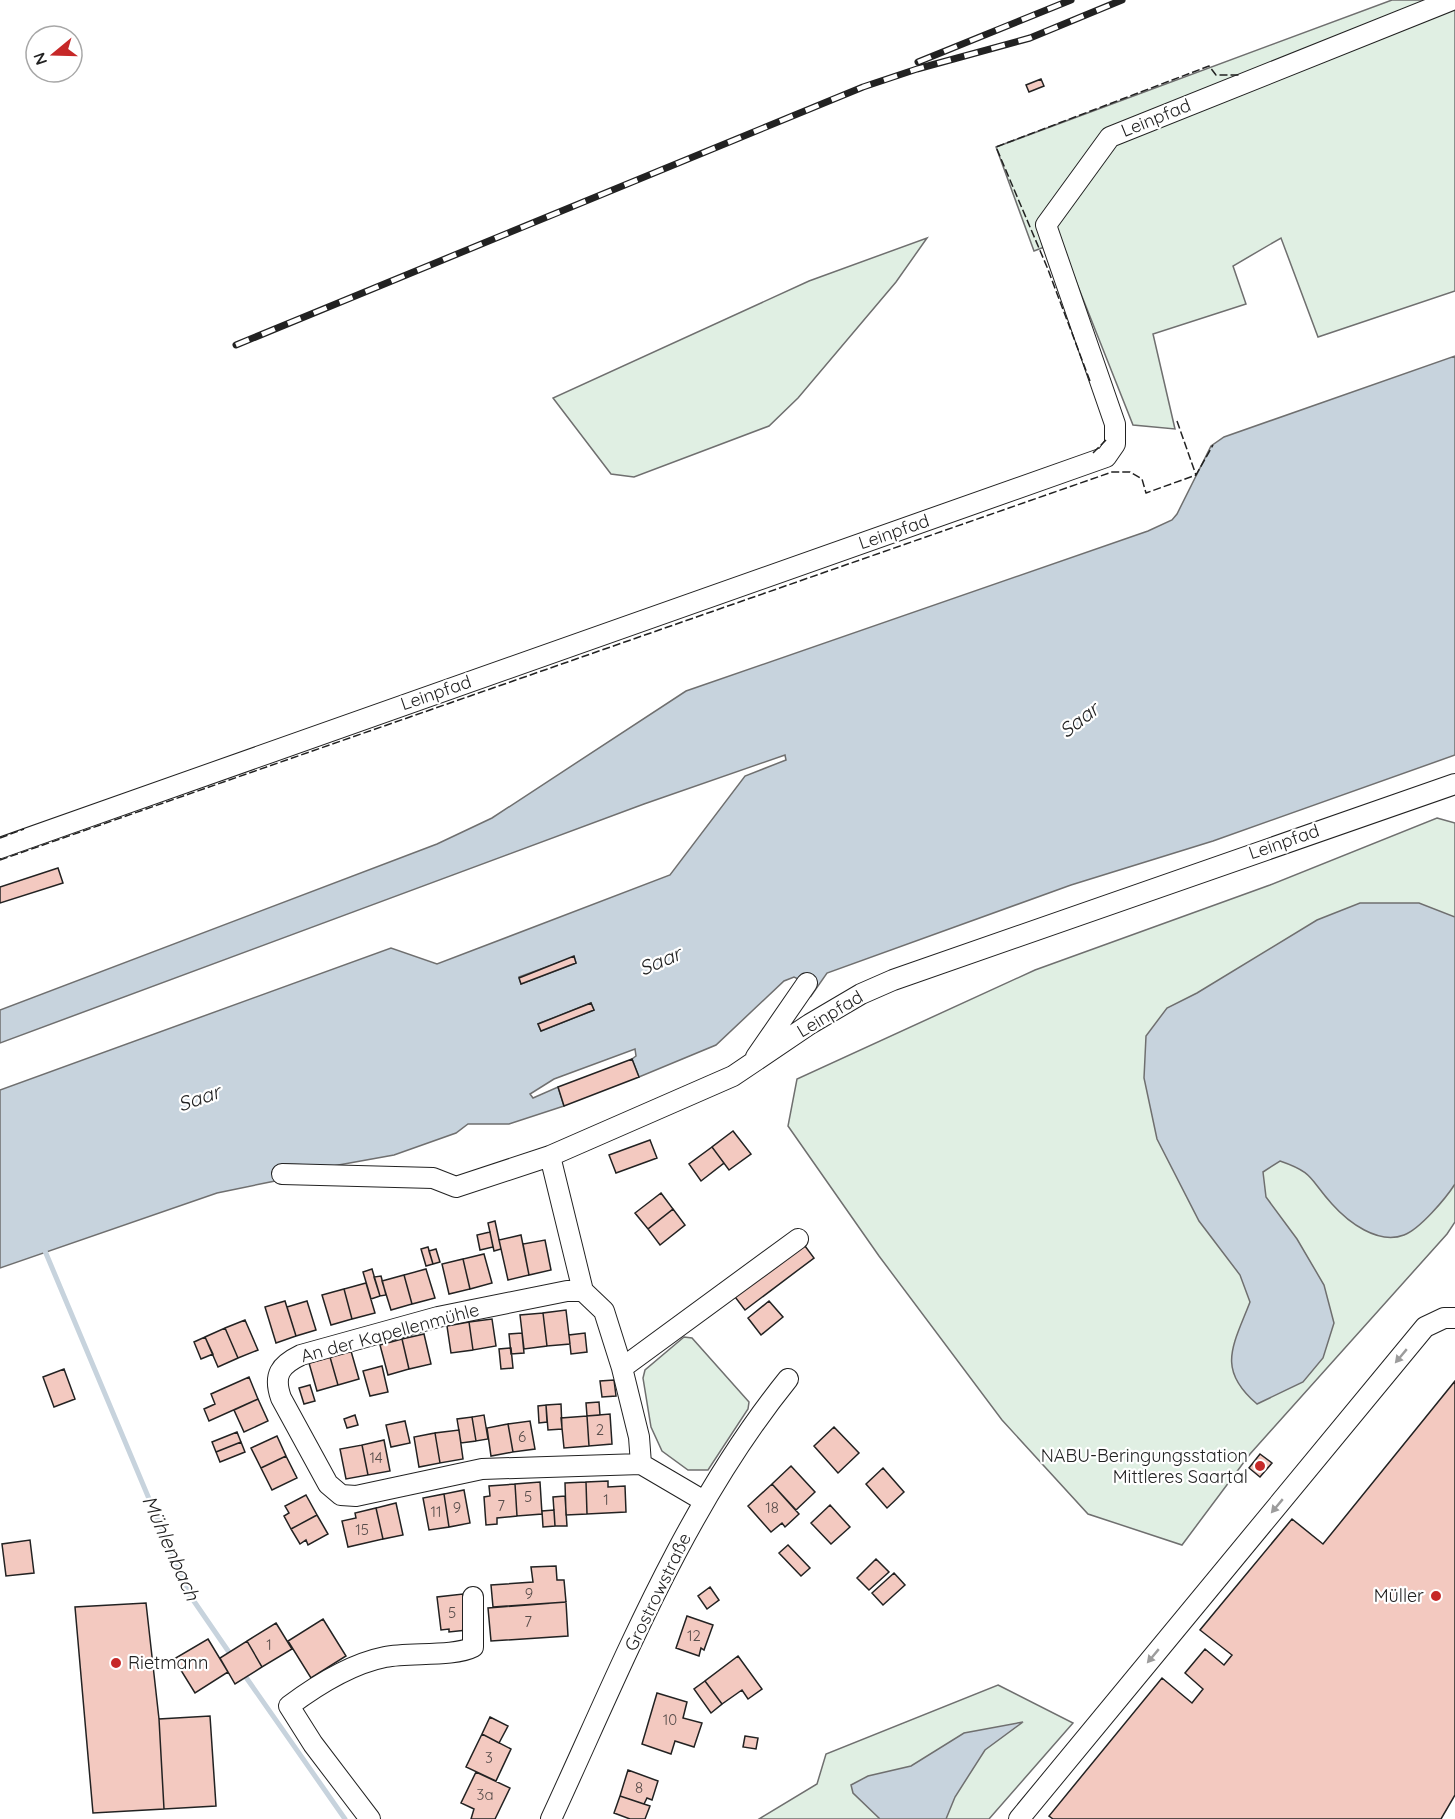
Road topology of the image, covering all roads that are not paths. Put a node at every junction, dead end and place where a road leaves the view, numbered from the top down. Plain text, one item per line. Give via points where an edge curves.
1 (1452, 0) edge
2 (1455, 784) edge
3 (0, 848) edge
4 (807, 982) dead end
5 (748, 1068) junction
6 (550, 1156) junction
7 (282, 1174) dead end
8 (798, 1239) dead end
9 (583, 1291) junction
10 (1450, 1318) edge
11 (622, 1368) junction
12 (788, 1379) dead end
13 (640, 1464) junction
14 (704, 1502) junction
15 (473, 1597) dead end
16 (370, 1819) edge
17 (551, 1819) edge
18 (1019, 1819) edge

1 - 3 street, Leinpfad via 1110,137 1046,225 1115,424 1115,444 1106,457
2 - 5 street, Leinpfad via 893,980 810,1024
4 - 5 street
5 - 6 street, Leinpfad
6 - 7 street, Leinpfad via 456,1187 433,1178
6 - 9 street
8 - 11 street
9 - 11 street via 604,1311
9 - 13 street, An der Kapellenmühle via 438,1317 301,1355 278,1370 276,1385 328,1484 341,1495 356,1496 482,1469
10 -> 18 street via 1425,1327
11 - 13 street via 639,1437
12 - 14 street, Grostrowstraße via 759,1414
13 - 14 street
14 - 17 street, Grostrowstraße via 664,1574
15 - 16 street via 473,1647 369,1661 327,1680 289,1706

